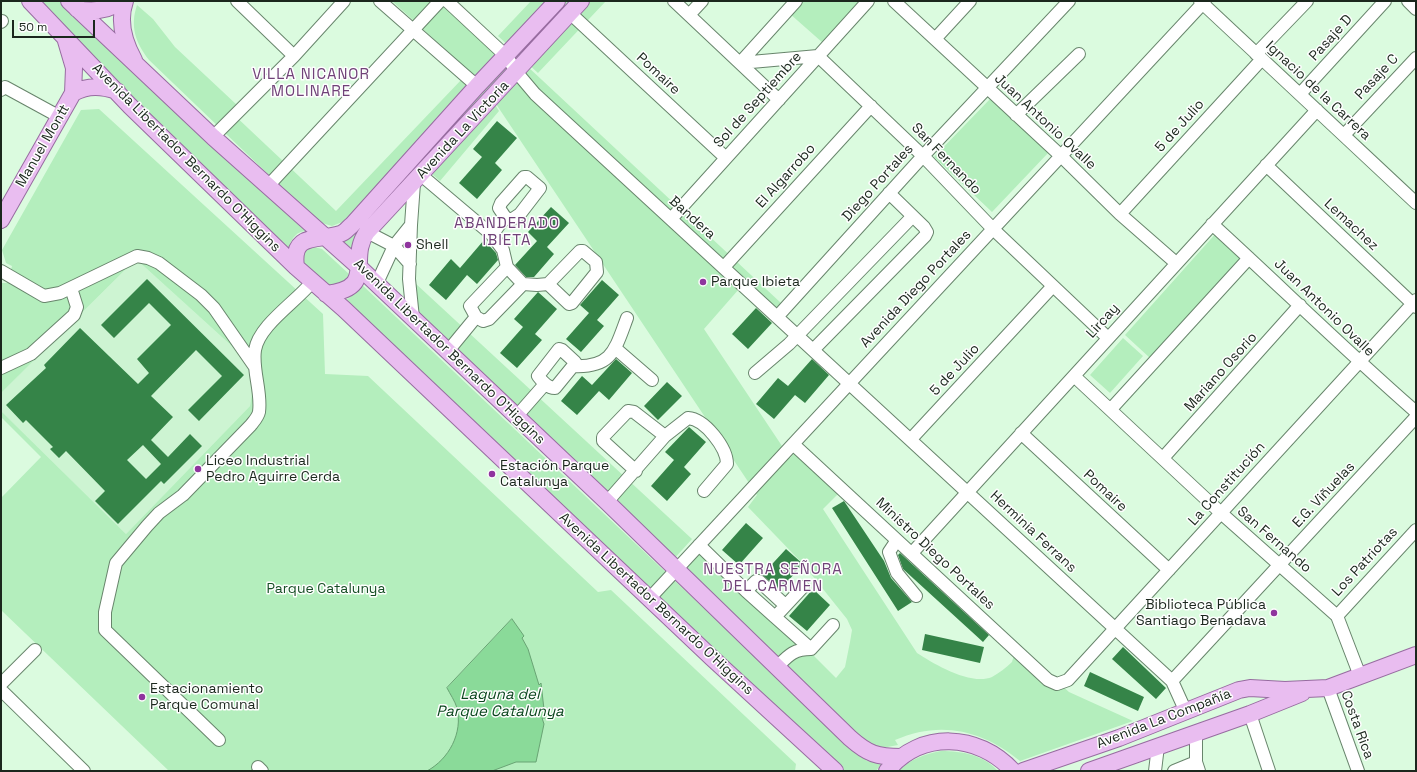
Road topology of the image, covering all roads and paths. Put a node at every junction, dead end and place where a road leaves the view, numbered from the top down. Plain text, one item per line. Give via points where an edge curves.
1 (30, 1) edge
2 (124, 1) edge
3 (237, 1) edge
4 (380, 1) edge
5 (440, 1) edge
6 (447, 1) edge
7 (557, 1) edge
8 (581, 1) edge
9 (674, 1) edge
10 (702, 1) edge
11 (796, 1) edge
12 (868, 1) edge
13 (894, 1) edge
14 (970, 1) edge
15 (1069, 1) edge
16 (1307, 1) edge
17 (1385, 1) edge
18 (342, 2) edge
19 (1202, 2) edge
20 (73, 5) edge
21 (570, 13) junction
22 (689, 15) junction
23 (412, 29) junction
24 (63, 36) junction
25 (935, 39) junction
26 (1079, 54) dead end
27 (294, 56) junction
28 (506, 56) junction
29 (818, 56) junction
30 (1259, 56) junction
31 (1416, 58) edge
32 (740, 63) junction
33 (138, 67) junction
34 (516, 72) junction
35 (477, 86) junction
36 (2, 87) edge
37 (987, 87) junction
38 (117, 91) junction
39 (73, 93) junction
40 (1300, 94) junction
41 (779, 100) junction
42 (871, 106) junction
43 (1317, 110) junction
44 (1016, 115) junction
45 (60, 117) junction
46 (1344, 135) junction
47 (213, 137) junction
48 (1060, 155) junction
49 (923, 156) junction
50 (726, 158) junction
51 (1266, 165) junction
52 (417, 179) junction
53 (268, 186) junction
54 (889, 193) junction
55 (1416, 203) edge
56 (1120, 214) junction
57 (505, 217) dead end
58 (912, 217) junction
59 (671, 219) junction
60 (1, 220) edge
61 (1212, 224) junction
62 (411, 225) junction
63 (993, 229) junction
64 (367, 232) junction
65 (492, 234) junction
66 (326, 236) junction
67 (394, 246) junction
68 (1249, 258) junction
69 (1176, 263) junction
70 (410, 264) junction
71 (296, 267) junction
72 (359, 267) junction
73 (507, 267) junction
74 (724, 267) junction
75 (1, 271) edge
76 (312, 282) junction
77 (377, 283) junction
78 (523, 284) junction
79 (548, 284) dead end
80 (1053, 286) junction
81 (71, 288) junction
82 (326, 294) junction
83 (1415, 304) edge
84 (1300, 305) junction
85 (778, 316) junction
86 (476, 317) junction
87 (413, 318) junction
88 (627, 318) dead end
89 (798, 335) junction
90 (1108, 338) junction
91 (615, 348) junction
92 (814, 349) junction
93 (448, 351) junction
94 (1358, 362) junction
95 (573, 366) junction
96 (1, 368) edge
97 (256, 368) junction
98 (755, 373) dead end
99 (1074, 376) junction
100 (652, 380) dead end
101 (850, 382) junction
102 (545, 384) junction
103 (1111, 409) junction
104 (1416, 412) edge
105 (516, 417) junction
106 (1416, 417) edge
107 (1021, 433) junction
108 (665, 436) junction
109 (911, 439) junction
110 (793, 444) junction
111 (1163, 458) junction
112 (636, 471) junction
113 (704, 491) dead end
114 (968, 492) junction
115 (607, 502) junction
116 (1221, 514) junction
117 (1416, 530) edge
118 (897, 540) junction
119 (699, 545) junction
120 (912, 553) junction
121 (1281, 564) junction
122 (676, 570) junction
123 (1170, 570) junction
124 (803, 587) dead end
125 (746, 591) junction
126 (916, 596) dead end
127 (649, 599) junction
128 (785, 605) junction
129 (1337, 616) junction
130 (775, 617) junction
131 (833, 625) dead end
132 (1114, 628) junction
133 (811, 649) junction
134 (35, 650) dead end
135 (1416, 655) edge
136 (776, 668) junction
137 (1360, 676) junction
138 (1172, 681) junction
139 (1, 684) edge
140 (1057, 684) joint
141 (1328, 688) junction
142 (1, 690) edge
143 (1309, 690) junction
144 (1186, 712) junction
145 (1250, 714) junction
146 (1196, 733) junction
147 (220, 740) dead end
148 (1158, 746) junction
149 (901, 757) junction
150 (1197, 766) edge
151 (84, 771) edge
152 (835, 771) edge
153 (887, 771) edge
154 (1012, 771) edge
155 (1023, 771) edge
156 (1089, 771) edge
157 (1155, 771) edge
158 (1174, 771) edge
159 (1269, 771) edge
160 (1358, 771) edge

1 - 24 main road, Avenida Libertador Bernardo O'Higgins
2 - 20 main road via 99,11
2 - 33 main road via 122,27
3 - 27 street
4 - 23 street
5 - 23 street
6 - 28 street, Bandera
7 - 28 main road, Avenida La Victoria
8 - 21 main road, Avenida La Victoria
9 - 22 street
10 - 22 street
11 - 32 street
12 - 29 street, Sol de Septiembre
13 - 25 street, Juan Antonio Ovalle
14 - 25 street
15 - 37 street, Diego Portales
16 - 30 street, 5 de Julio
17 - 40 street, Pasaje D
18 - 27 street
19 - 30 street, Ignacio de la Carrera
19 - 48 street, Avenida Diego Portales
20 - 33 main road, Avenida Libertador Bernardo O'Higgins
21 - 34 main road, Avenida La Victoria
21 - 50 street, Pomaire
22 - 32 street
23 - 35 street
23 - 53 street
24 - 38 main road, Avenida Libertador Bernardo O'Higgins
24 - 39 main road, Manuel Montt via 74,68
25 - 37 street, Juan Antonio Ovalle
26 - 44 street
27 - 47 street
28 - 34 street, Bandera
28 - 35 main road, Avenida La Victoria
29 - 32 street
29 - 41 street, Sol de Septiembre
29 - 42 street, San Fernando
30 - 40 street, Ignacio de la Carrera
30 - 56 street, 5 de Julio
31 - 46 street, Pasaje C
32 - 41 street
33 - 47 main road, Avenida Libertador Bernardo O'Higgins
34 - 52 main road, Avenida La Victoria
34 - 59 street, Bandera via 535,94
35 - 66 main road, Avenida La Victoria via 352,225 342,233
36 - 45 street
37 - 44 street, Juan Antonio Ovalle
37 - 49 street, Diego Portales
38 - 39 main road, Manuel Montt via 98,86
38 - 71 main road, Avenida Libertador Bernardo O'Higgins
39 - 45 main road, Manuel Montt
40 - 43 street, Ignacio de la Carrera
41 - 50 street, Sol de Septiembre
42 - 49 street, San Fernando
42 - 74 street, El Algarrobo
43 - 46 street, Ignacio de la Carrera
43 - 51 street, Lircay
44 - 48 street, Juan Antonio Ovalle
45 - 60 main road, Manuel Montt
46 - 55 street, Ignacio de la Carrera
47 - 53 main road, Avenida Libertador Bernardo O'Higgins
48 - 56 street, Juan Antonio Ovalle
48 - 63 street, Avenida Diego Portales
49 - 54 street, Diego Portales
49 - 63 street, San Fernando
50 - 59 street, Sol de Septiembre
51 - 61 street, Lircay
51 - 83 street, Lemachez
52 - 62 street
52 - 64 main road, Avenida La Victoria
52 - 65 street
53 - 66 main road, Avenida Libertador Bernardo O'Higgins
54 - 58 street
54 - 85 street, Diego Portales
56 - 69 street, Juan Antonio Ovalle
57 - 65 street
58 - 89 street
58 - 92 street via 924,227 925,236
59 - 74 street, Bandera
61 - 68 street, Juan Antonio Ovalle
61 - 69 street, Lircay
62 - 67 street
62 - 70 street
63 - 80 street, San Fernando
63 - 101 street, Avenida Diego Portales
64 - 67 street
64 - 72 main road, Avenida La Victoria via 360,249
65 - 73 street via 503,250
66 - 71 main road via 303,242 296,253
66 - 72 main road, Avenida Libertador Bernardo O'Higgins
67 - 70 street
67 - 77 street
68 - 84 street, Juan Antonio Ovalle
68 - 103 street
69 - 90 street, Lircay
70 - 87 street
71 - 76 main road, Avenida Libertador Bernardo O'Higgins
72 - 77 main road, Avenida Libertador Bernardo O'Higgins
72 - 82 main road via 357,278 351,287
73 - 78 street
73 - 86 street via 470,306
74 - 85 street, Bandera
75 - 81 street via 44,296 60,294
76 - 82 main road, Avenida Libertador Bernardo O'Higgins
76 - 97 street via 264,330 255,350
77 - 87 main road, Avenida Libertador Bernardo O'Higgins
78 - 79 street
78 - 86 street via 489,319 483,321
80 - 90 street, San Fernando
80 - 109 street, 5 de Julio
81 - 96 street via 77,307 74,315 31,354
81 - 97 street via 137,256 148,258 159,263 214,308
82 - 127 main road, Avenida Libertador Bernardo O'Higgins
83 - 94 street, La Constitución
84 - 94 street, Juan Antonio Ovalle
84 - 111 street, Mariano Osorio
85 - 89 street, Bandera
86 - 93 street
87 - 93 main road, Avenida Libertador Bernardo O'Higgins
88 - 91 street
89 - 92 street, Bandera
89 - 98 street
90 - 99 street, Lircay
91 - 95 street via 602,363 588,367
91 - 100 street
92 - 101 street, Bandera
93 - 105 main road, Avenida Libertador Bernardo O'Higgins
94 - 104 street, Juan Antonio Ovalle
94 - 116 street, La Constitución
95 - 102 street via 555,388
95 - 102 street via 573,360 562,350 556,350 539,372 538,376
97 - 147 street via 258,415 183,496 147,526 116,563 105,612 105,630
99 - 103 street, San Fernando
99 - 107 street, Lircay
101 - 109 street, Herminia Ferrans
101 - 110 street, Avenida Diego Portales
102 - 105 street
103 - 111 street, San Fernando
105 - 115 main road, Avenida Libertador Bernardo O'Higgins
106 - 121 street, E.G. Viñuelas
107 - 114 street, Lircay
107 - 123 street, Pomaire
108 - 112 street
108 - 112 street via 634,412 628,411 603,437 605,445
108 - 113 street via 688,418 694,418 701,422 722,446 727,456 727,464
109 - 114 street, Herminia Ferrans
110 - 118 street, Ministro Diego Portales
110 - 119 street, Avenida Diego Portales
111 - 116 street, San Fernando
112 - 115 street
114 - 120 street, Lircay
114 - 132 street, Herminia Ferrans
115 - 122 main road, Avenida Libertador Bernardo O'Higgins
116 - 121 street, San Fernando
116 - 123 street, La Constitución
117 - 129 street, Los Patriotas
118 - 120 street, Ministro Diego Portales
118 - 126 street via 890,552 897,573
119 - 122 street, Avenida Diego Portales
119 - 125 street
120 - 140 street, Ministro Diego Portales via 1048,680
121 - 129 street, San Fernando
121 - 138 street, E.G. Viñuelas
122 - 127 street, Avenida Diego Portales
122 - 136 main road, Avenida Libertador Bernardo O'Higgins
123 - 132 street, La Constitución
124 - 128 street
125 - 128 street via 759,581
125 - 130 street
127 - 152 main road, Avenida Libertador Bernardo O'Higgins
128 - 130 street
129 - 137 street, San Fernando
130 - 133 street
131 - 133 street
132 - 138 street, Herminia Ferrans
132 - 140 street, La Constitución via 1068,680
133 - 136 street via 800,649 790,654
134 - 139 street
135 - 137 main road, Avenida La Compañía
136 - 149 main road, Avenida Libertador Bernardo O'Higgins via 862,749 879,756
137 - 141 main road, Avenida La Compañía
138 - 144 street, Herminia Ferrans
141 - 143 main road, Avenida La Compañía
141 - 160 street, Costa Rica
142 - 151 street
143 - 144 main road, Avenida La Compañía via 1250,688
143 - 145 main road, Avenida La Compañía
144 - 155 main road, Avenida La Compañía
145 - 146 main road, Avenida La Compañía
145 - 159 street
146 - 148 main road, Avenida La Compañía
146 - 150 street
148 - 156 main road, Avenida La Compañía
148 - 157 street
149 - 153 main road
149 - 154 main road via 923,745 937,742 966,742 993,753
150 - 158 street

